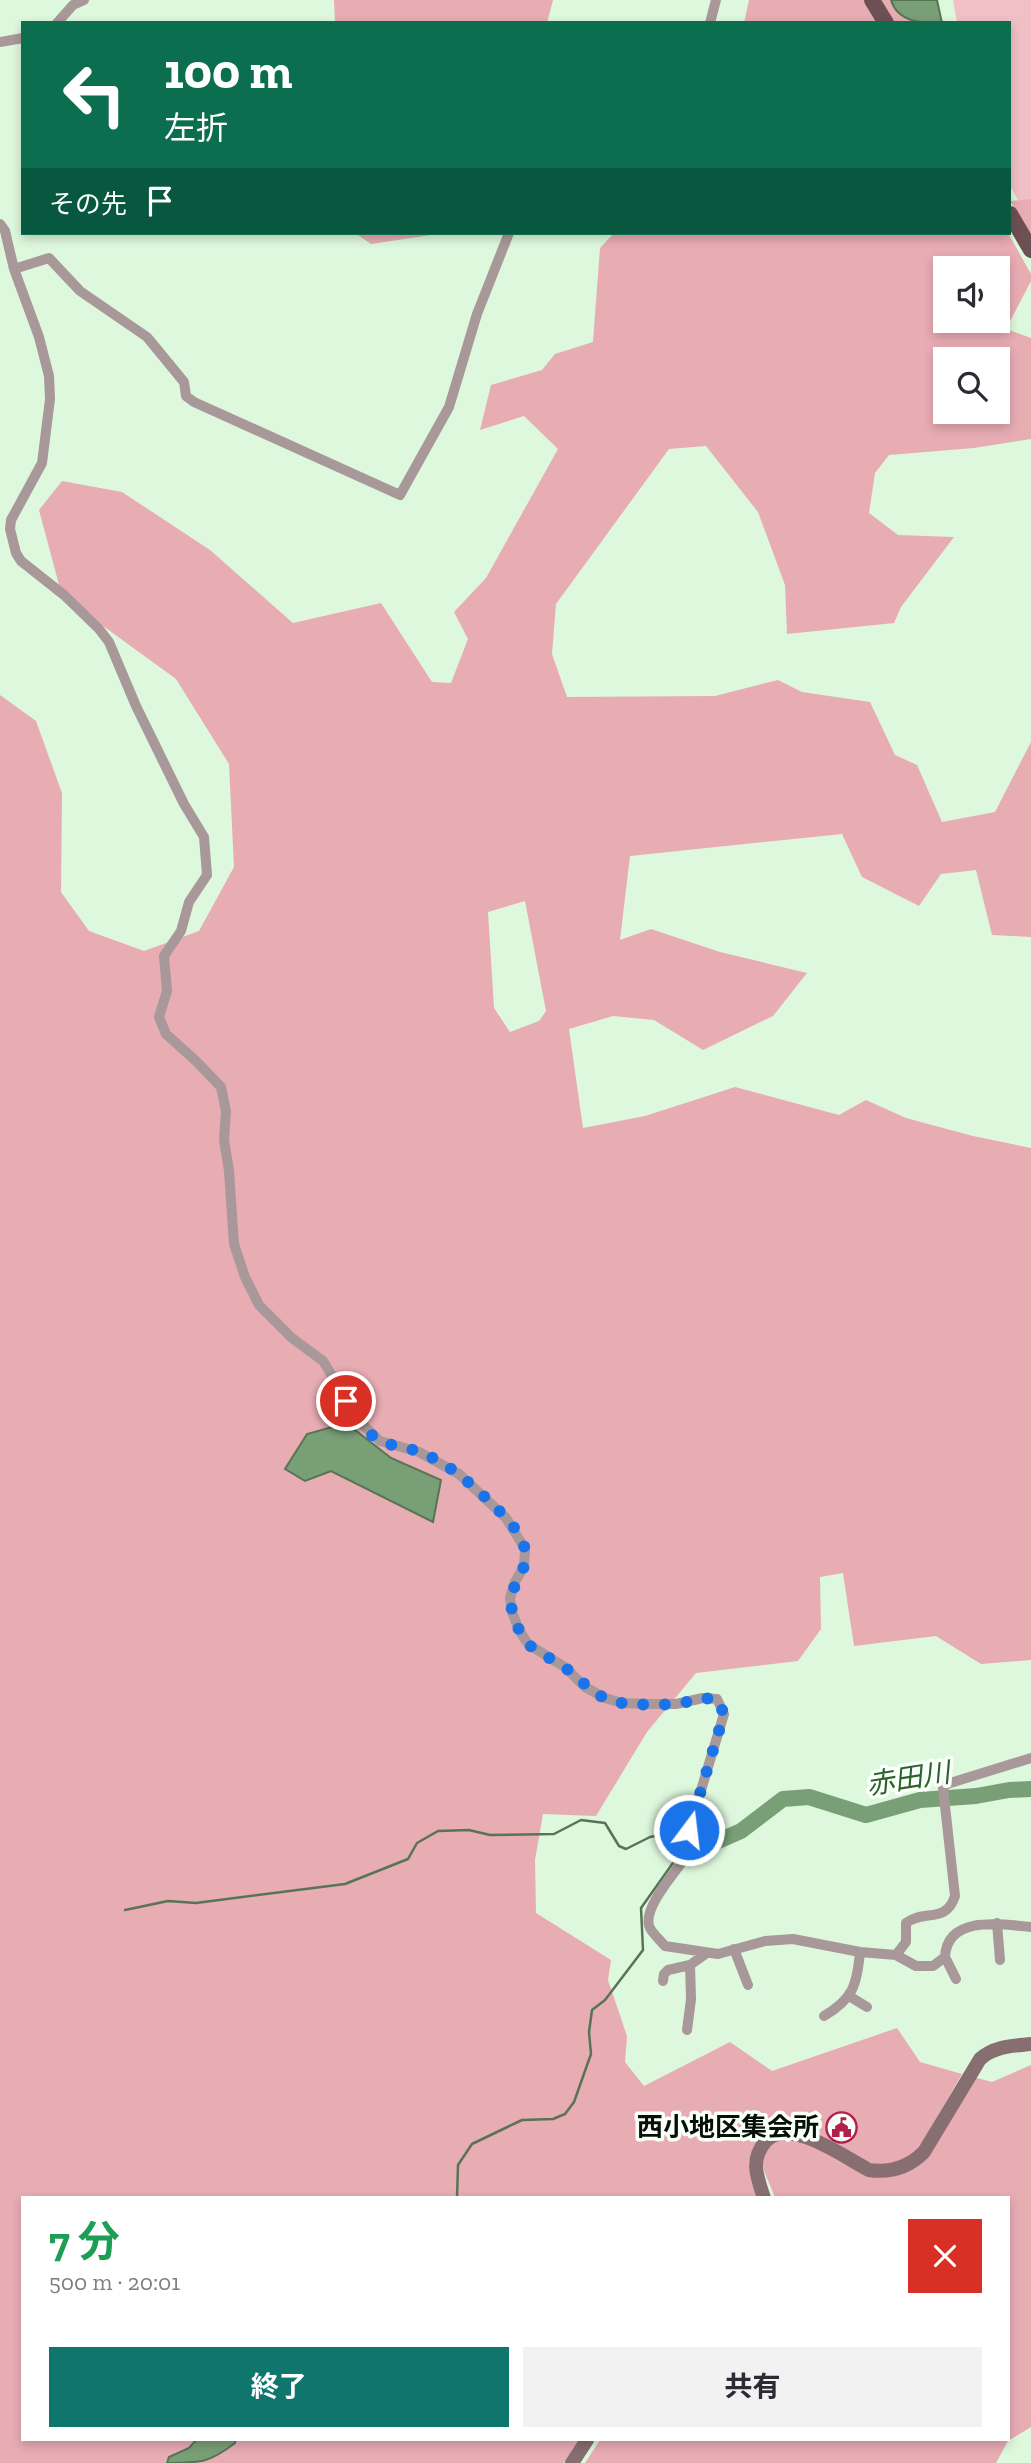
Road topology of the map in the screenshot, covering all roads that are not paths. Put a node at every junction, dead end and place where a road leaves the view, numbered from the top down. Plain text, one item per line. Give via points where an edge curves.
1 (84, 0) edge
2 (716, 0) edge
3 (872, 0) edge
4 (59, 21) edge
5 (711, 21) edge
6 (885, 21) edge
7 (21, 38) edge
8 (0, 42) edge
9 (1011, 216) edge
10 (0, 224) edge
11 (508, 235) edge
12 (1031, 250) edge
13 (14, 269) junction
14 (1031, 1758) edge
15 (997, 1923) junction
16 (1031, 1927) edge
17 (734, 1949) junction
18 (860, 1952) junction
19 (707, 1953) junction
20 (896, 1955) junction
21 (945, 1957) junction
22 (1000, 1961) dead end
23 (690, 1965) junction
24 (956, 1979) dead end
25 (663, 1981) dead end
26 (748, 1985) dead end
27 (849, 1996) junction
28 (867, 2007) dead end
29 (824, 2016) dead end
30 (687, 2030) dead end
31 (1031, 2044) edge
32 (763, 2196) edge
33 (586, 2441) edge
34 (572, 2463) edge

1 - 4 street
2 - 5 street
3 - 6 main road
7 - 8 street
9 - 12 main road
10 - 13 street
11 - 13 street via 477,314 449,407 400,495 194,402 186,396 184,382 142,332 80,291 49,258
13 - 19 street via 44,353 50,399 42,463 11,520 12,541 21,561 109,642 142,718 204,837 207,875 189,902 181,932 164,956 167,991 159,1017 166,1034 220,1087 226,1111 224,1140 234,1244 245,1277 259,1305 323,1361 360,1422 380,1441 419,1452 459,1474 506,1518 525,1549 524,1566 510,1598 515,1621 528,1644 566,1668 585,1687 622,1703 717,1699 724,1714 689,1830 691,1850 648,1914 649,1927 664,1946
14 - 20 street via 943,1788 953,1904 946,1912 906,1923 906,1942
15 - 16 street
15 - 21 street via 959,1931 949,1939
15 - 22 street
17 - 18 street via 793,1939
17 - 19 street
17 - 26 street
18 - 20 street
18 - 27 street via 857,1981
19 - 23 street
20 - 21 street via 916,1966 933,1966
21 - 24 street
23 - 25 street via 668,1970
23 - 30 street
27 - 28 street
27 - 29 street
31 - 32 main road via 1006,2046 980,2059 924,2152 900,2167 869,2170 804,2135 770,2136 757,2151 756,2172
33 - 34 main road

